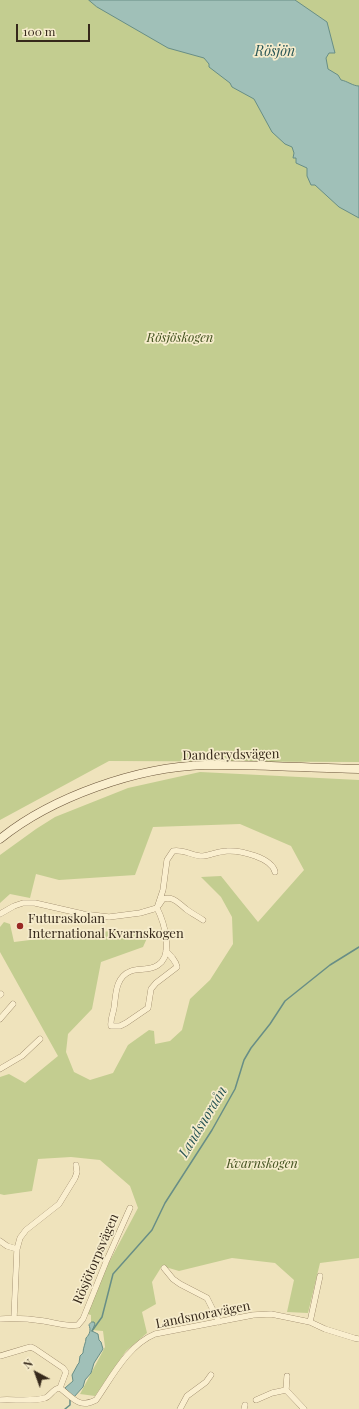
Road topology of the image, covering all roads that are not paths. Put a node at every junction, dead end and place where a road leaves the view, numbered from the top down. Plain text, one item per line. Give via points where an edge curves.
1 (359, 769) edge
2 (0, 839) edge
3 (275, 872) dead end
4 (157, 908) junction
5 (0, 914) edge
6 (203, 920) dead end
7 (166, 951) junction
8 (13, 1004) dead end
9 (0, 1019) edge
10 (40, 1039) dead end
11 (0, 1069) edge
12 (76, 1165) dead end
13 (130, 1208) dead end
14 (0, 1241) edge
15 (17, 1249) junction
16 (164, 1268) dead end
17 (320, 1276) dead end
18 (14, 1318) junction
19 (0, 1319) edge
20 (219, 1322) junction
21 (310, 1322) junction
22 (359, 1339) edge
23 (0, 1356) edge
24 (211, 1376) dead end
25 (287, 1376) dead end
26 (60, 1388) junction
27 (286, 1390) junction
28 (0, 1400) edge
29 (256, 1400) dead end
30 (89, 1404) junction
31 (93, 1409) edge
32 (180, 1409) edge
33 (304, 1409) edge

1 - 2 main road, Danderydsvägen via 263,765 169,768 90,790 14,828
3 - 4 street via 266,861 250,854 221,851 203,856 180,850 173,851 167,860 163,890
4 - 5 street via 109,917 23,903
4 - 6 street via 163,899 169,898 179,902
4 - 7 street via 163,921
7 - 7 street via 164,960 158,965 132,971 121,979 115,995 111,1026 120,1026 148,1008 150,989 177,967
8 - 9 street
10 - 11 street via 22,1056
12 - 15 street via 75,1178 59,1204 26,1230
13 - 18 street, Rösjötorpsvägen via 83,1319 78,1325
14 - 15 street
15 - 18 street
16 - 20 street via 180,1284 207,1298
17 - 21 street
18 - 19 street
20 - 21 street, Landsnoravägen via 271,1314
20 - 30 street, Landsnoravägen via 147,1337 127,1356 96,1400
21 - 22 street, Landsnoravägen
23 - 26 street via 30,1347 35,1349 66,1372
24 - 32 street via 187,1396
25 - 27 street
26 - 28 street via 41,1399
26 - 30 street via 78,1402
27 - 29 street
27 - 33 street
30 - 31 street

